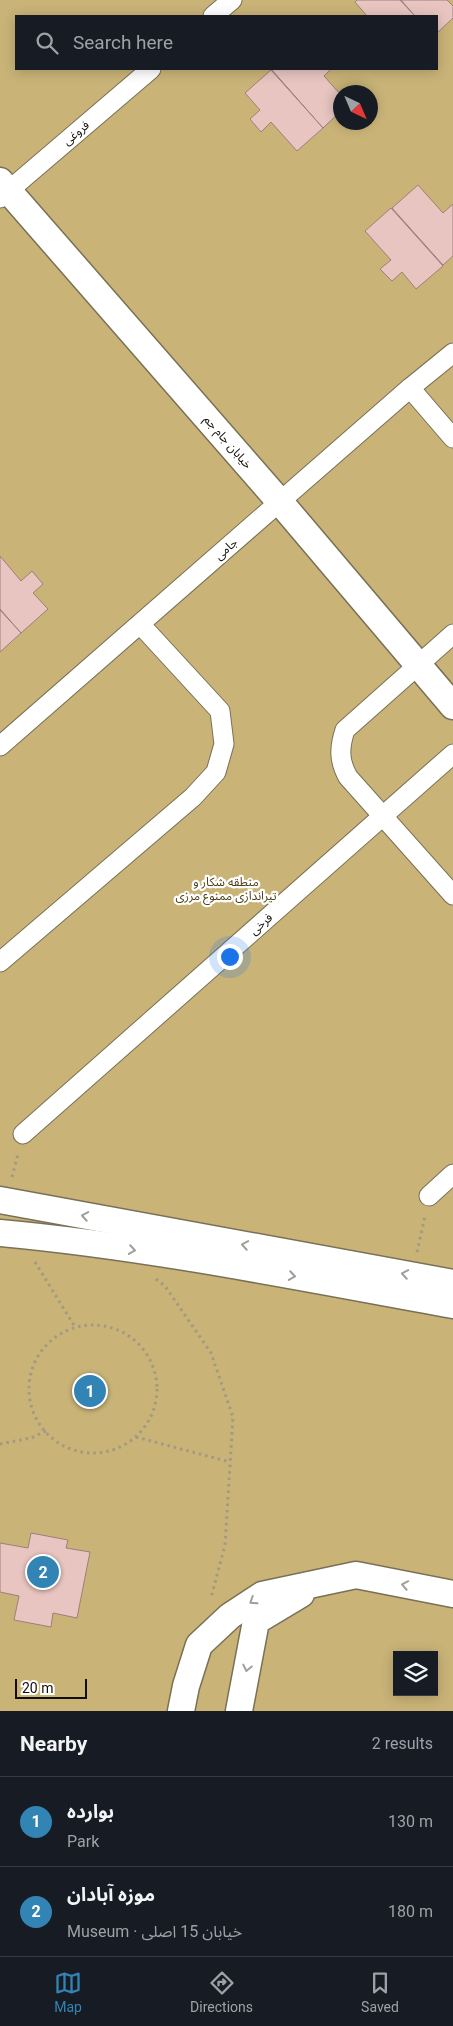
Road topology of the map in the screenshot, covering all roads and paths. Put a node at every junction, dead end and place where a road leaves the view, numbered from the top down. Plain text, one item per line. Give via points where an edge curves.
1 (232, 0) edge
2 (214, 15) edge
3 (150, 70) edge
4 (3, 190) edge
5 (453, 353) edge
6 (410, 388) junction
7 (453, 438) edge
8 (280, 502) junction
9 (140, 624) junction
10 (453, 634) edge
11 (418, 665) junction
12 (453, 706) edge
13 (0, 746) edge
14 (453, 754) edge
15 (383, 816) junction
16 (453, 895) edge
17 (0, 962) edge
18 (23, 1134) joint
19 (453, 1174) edge
20 (429, 1196) joint
21 (3, 1201) edge
22 (9, 1234) edge
23 (149, 1274) dead end
24 (412, 1275) junction
25 (453, 1283) edge
26 (453, 1305) edge
27 (75, 1327) junction
28 (46, 1432) junction
29 (136, 1436) junction
30 (0, 1444) edge
31 (230, 1462) junction
32 (316, 1584) junction
33 (453, 1594) edge
34 (210, 1600) dead end
35 (181, 1711) edge
36 (239, 1711) edge

1 - 2 street
3 - 4 street, فروغی
4 - 8 main road, خیابان جام جم
5 - 6 street, جامی
6 - 7 street
6 - 8 street, جامی
8 - 9 street, جامی
8 - 11 main road, خیابان جام جم
9 - 13 street, جامی
9 - 17 street via 220,711 224,744 216,772 193,797
10 - 11 street
11 - 12 main road, خیابان جام جم
11 - 15 street via 345,730 341,742 342,766 348,777
14 - 15 street, فرخی
15 - 16 street
15 - 18 street, فرخی
18 - 21 path
19 - 20 street
20 - 24 path
24 -> 21 main road
22 -> 26 main road via 67,1239
22 - 27 path via 55,1292
23 - 31 path via 164,1286 211,1353 233,1417
24 - 25 main road
27 - 28 path via 48,1344 32,1372 31,1403
27 - 29 path via 106,1326 121,1331 134,1339 153,1364 157,1395 146,1425
28 - 29 path via 56,1441 82,1452 110,1450
28 - 30 path
29 - 31 path
31 - 34 path via 225,1545
33 -> 32 main road via 356,1575
32 -> 35 main road via 262,1595 230,1616 199,1646
32 -> 36 main road via 256,1620

